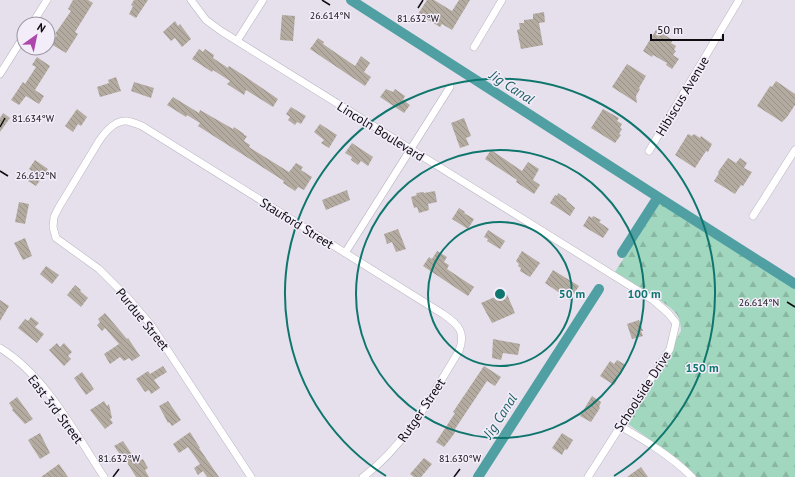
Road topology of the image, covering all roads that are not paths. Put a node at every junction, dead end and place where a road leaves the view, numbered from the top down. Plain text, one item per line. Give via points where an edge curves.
1 (47, 0) edge
2 (191, 0) edge
3 (263, 0) edge
4 (502, 0) edge
5 (739, 0) edge
6 (37, 16) edge
7 (236, 41) junction
8 (474, 46) dead end
9 (16, 49) edge
10 (0, 74) edge
11 (450, 86) dead end
12 (126, 121) joint
13 (410, 149) junction
14 (795, 150) edge
15 (649, 151) dead end
16 (752, 216) dead end
17 (345, 253) junction
18 (578, 254) joint
19 (461, 333) joint
20 (0, 348) edge
21 (620, 426) junction
22 (104, 477) edge
23 (251, 477) edge
24 (363, 477) edge
25 (588, 477) edge
26 (692, 477) edge

1 - 6 street
2 - 7 street, Lincoln Boulevard via 206,20
3 - 7 street
4 - 8 street
5 - 15 street, Hibiscus Avenue
7 - 13 street, Lincoln Boulevard
9 - 10 street
11 - 13 street
12 - 17 street, Stauford Street via 142,126
12 - 23 street, Purdue Street via 116,124 106,132 59,207 53,227 56,238 99,269 146,320
13 - 17 street
13 - 18 street, Lincoln Boulevard
14 - 16 street
17 - 19 street, Stauford Street via 452,320
18 - 21 street, Schoolside Drive via 653,300 676,324 670,350
19 - 24 street, Rutger Street via 463,340 460,351 421,412 386,458
20 - 22 street, East 3rd Street via 25,368 47,392
21 - 25 street, Schoolside Drive
21 - 26 street via 658,449

